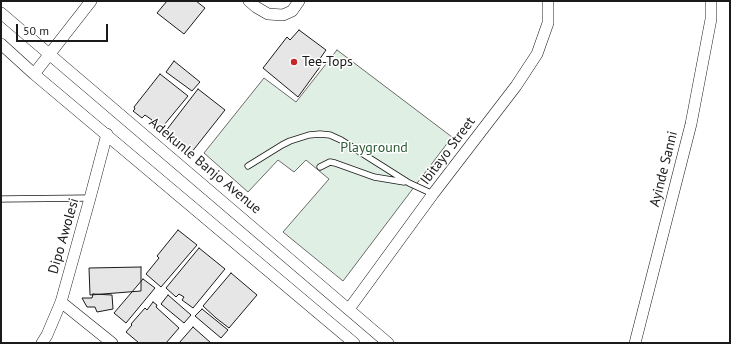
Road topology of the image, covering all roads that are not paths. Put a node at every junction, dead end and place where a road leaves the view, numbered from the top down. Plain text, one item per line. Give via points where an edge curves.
1 (92, 1) edge
2 (249, 1) edge
3 (300, 1) edge
4 (548, 1) edge
5 (711, 1) edge
6 (1, 13) edge
7 (1, 44) edge
8 (49, 54) junction
9 (34, 74) junction
10 (106, 134) junction
11 (248, 166) dead end
12 (320, 167) dead end
13 (409, 183) junction
14 (434, 194) junction
15 (90, 198) junction
16 (1, 199) edge
17 (61, 302) junction
18 (349, 309) junction
19 (42, 343) edge
20 (112, 343) edge
21 (354, 343) edge
22 (388, 343) edge
23 (635, 343) edge

1 - 8 street
2 - 3 street via 268,14 283,15 292,11
4 - 14 street, Ibitayo Street via 548,23 537,54 516,86
5 - 23 street, Ayinde Sanni via 711,19 691,124
6 - 8 street, Adekunle Banjo Avenue
7 - 9 street
8 - 9 street
8 - 18 street, Adekunle Banjo Avenue
9 - 10 street
10 - 15 street, Dipo Awolesi
10 - 21 street
11 - 13 lane via 290,141 310,135 330,135
12 - 13 lane via 330,162 374,177
13 - 14 lane
14 - 18 street, Ibitayo Street
15 - 16 lane
15 - 17 street, Dipo Awolesi
17 - 19 street, Dipo Awolesi
17 - 20 street
18 - 22 street, Adekunle Banjo Avenue

